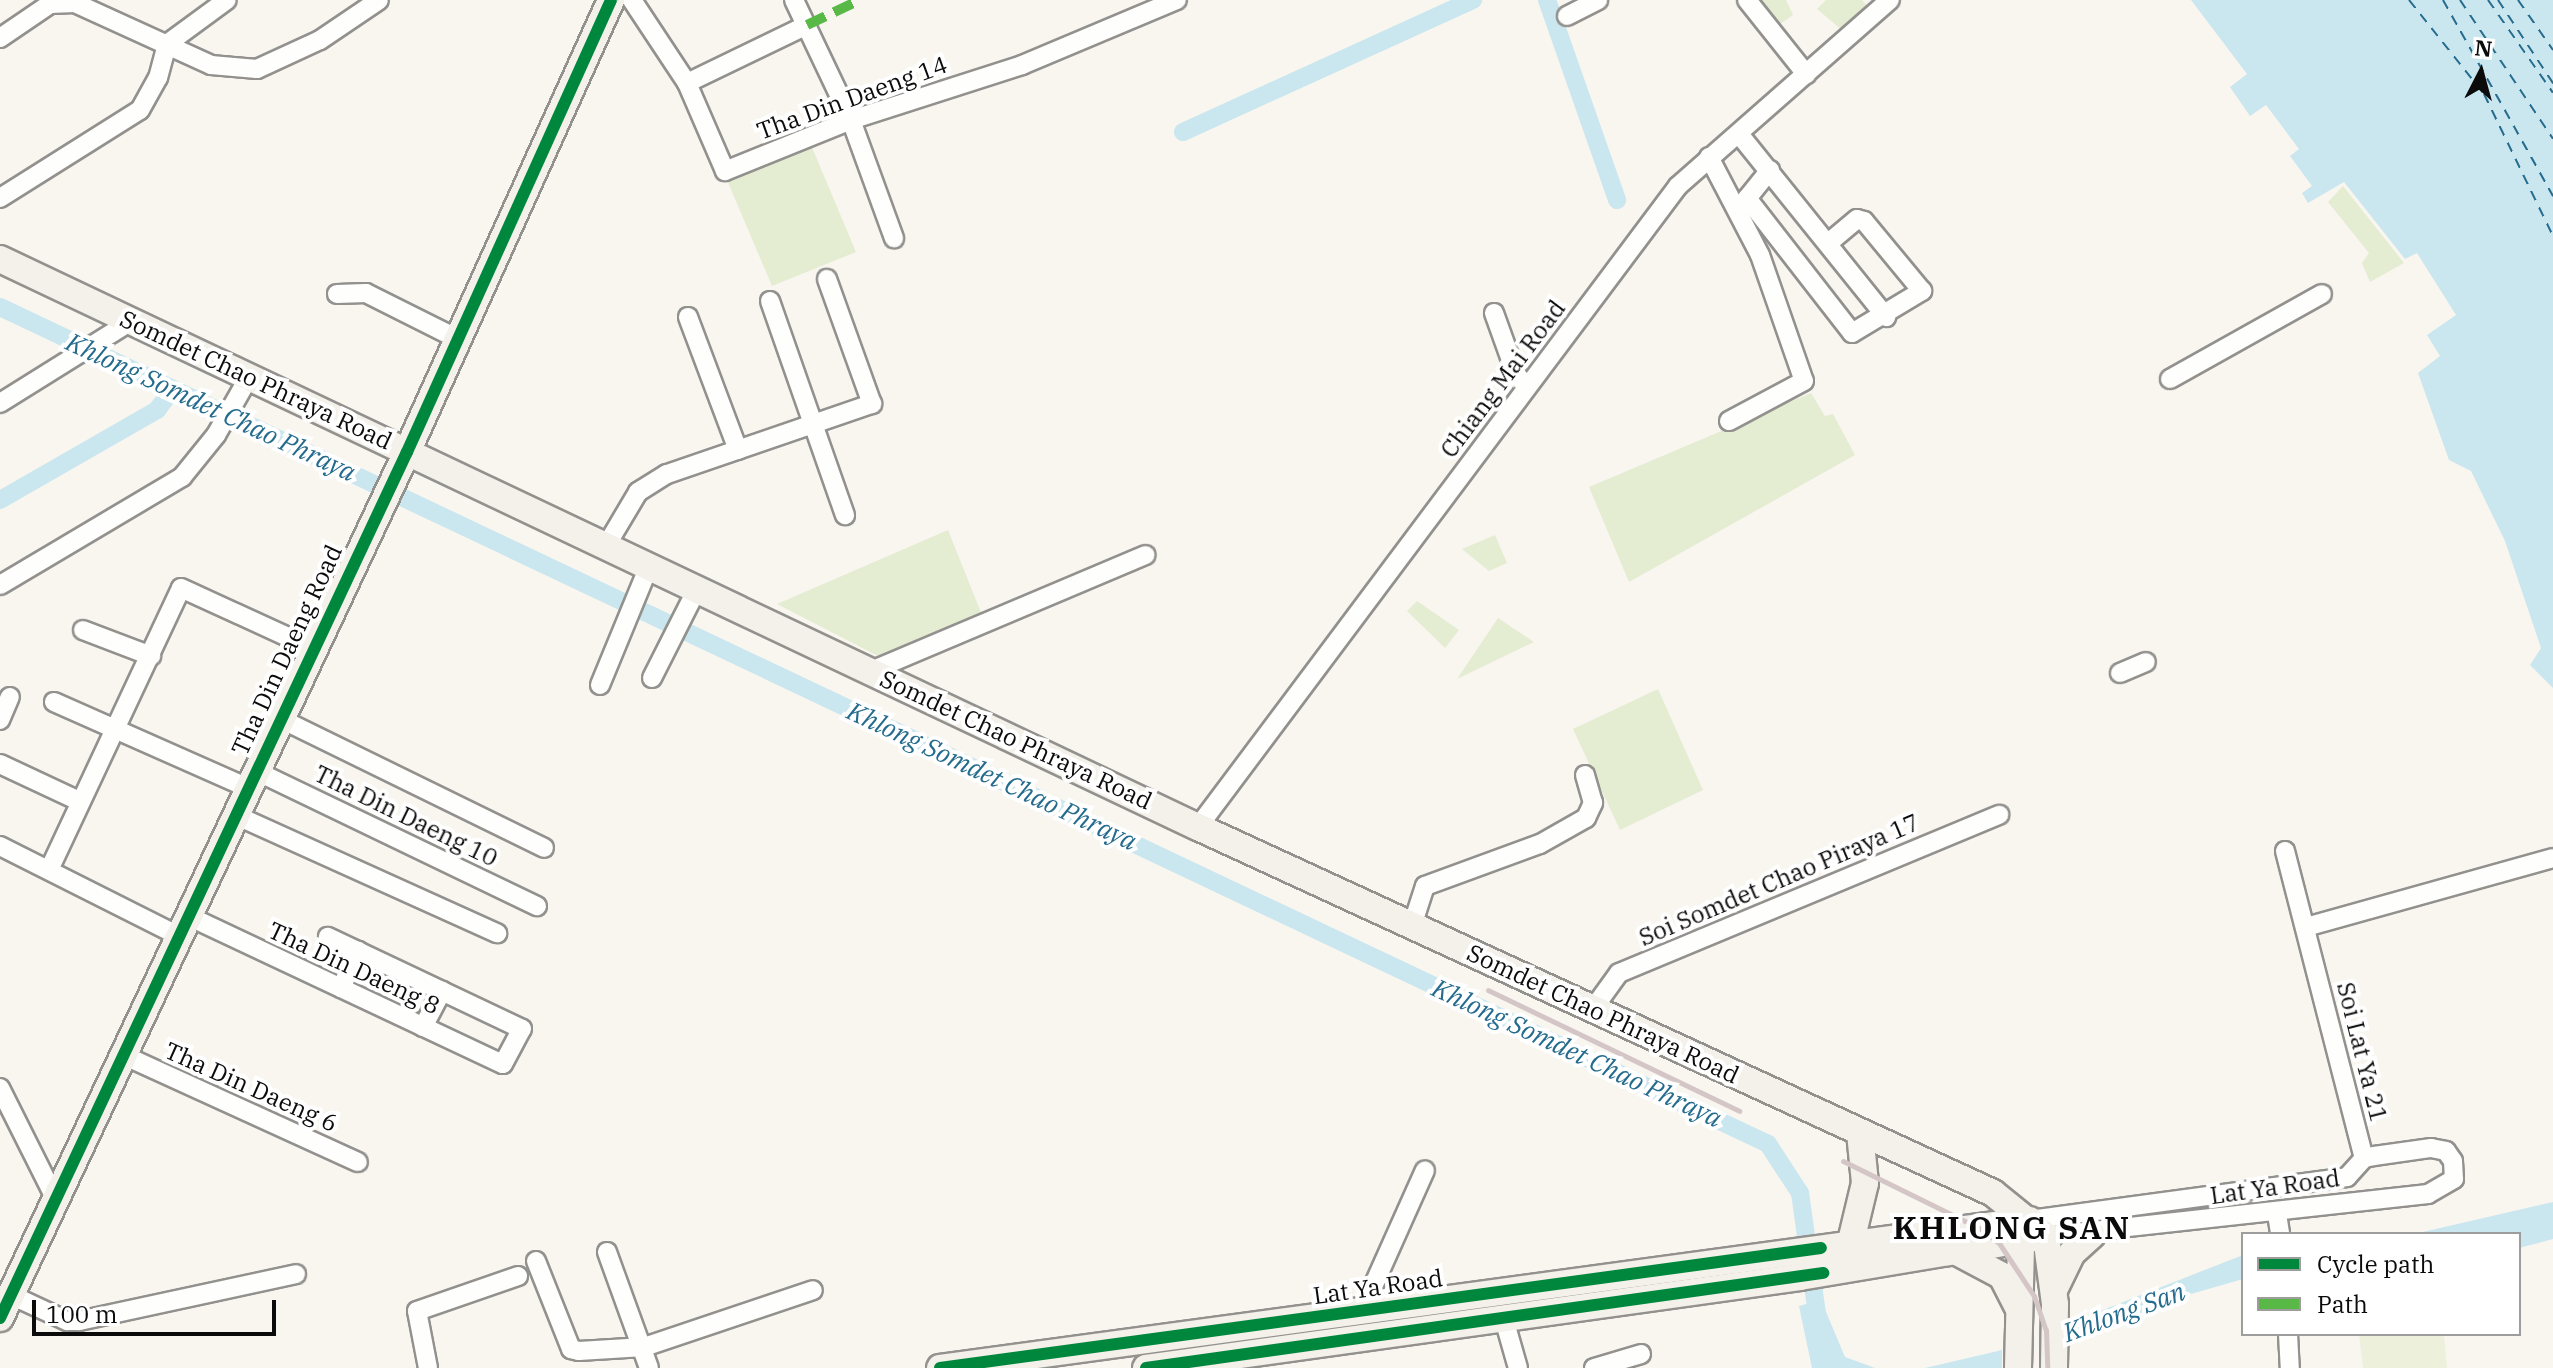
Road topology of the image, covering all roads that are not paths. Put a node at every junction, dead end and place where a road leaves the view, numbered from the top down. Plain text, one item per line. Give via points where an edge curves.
1 (227, 0) edge
2 (379, 0) edge
3 (611, 0) edge
4 (632, 0) edge
5 (794, 0) edge
6 (1177, 0) edge
7 (1598, 0) edge
8 (1747, 0) edge
9 (1890, 0) edge
10 (49, 2) edge
11 (1567, 16) dead end
12 (807, 25) junction
13 (0, 38) edge
14 (167, 44) junction
15 (1806, 74) junction
16 (687, 83) junction
17 (851, 120) junction
18 (1739, 134) junction
19 (1709, 157) junction
20 (1770, 170) junction
21 (0, 198) edge
22 (894, 238) dead end
23 (1830, 242) junction
24 (0, 259) edge
25 (827, 279) dead end
26 (337, 294) dead end
27 (2322, 294) dead end
28 (770, 301) dead end
29 (1494, 313) dead end
30 (688, 317) dead end
31 (1886, 317) junction
32 (131, 321) junction
33 (458, 339) junction
34 (2170, 379) dead end
35 (243, 386) junction
36 (1526, 386) junction
37 (0, 403) edge
38 (1729, 421) dead end
39 (815, 425) junction
40 (738, 450) junction
41 (402, 462) junction
42 (845, 515) dead end
43 (606, 546) junction
44 (1145, 555) dead end
45 (649, 566) junction
46 (0, 585) edge
47 (697, 589) junction
48 (83, 630) dead end
49 (312, 648) junction
50 (151, 656) junction
51 (2146, 662) dead end
52 (871, 671) junction
53 (2120, 673) dead end
54 (652, 678) dead end
55 (600, 685) dead end
56 (10, 697) dead end
57 (54, 702) dead end
58 (279, 718) junction
59 (0, 720) edge
60 (116, 729) junction
61 (0, 764) edge
62 (1585, 775) dead end
63 (250, 778) junction
64 (81, 802) junction
65 (233, 814) junction
66 (1999, 815) dead end
67 (1198, 827) junction
68 (0, 846) edge
69 (544, 848) dead end
70 (2285, 851) dead end
71 (2553, 858) edge
72 (49, 870) junction
73 (537, 906) dead end
74 (181, 925) junction
75 (1412, 926) junction
76 (2306, 927) junction
77 (497, 933) dead end
78 (328, 937) dead end
79 (358, 951) junction
80 (341, 988) junction
81 (442, 991) junction
82 (1593, 1009) junction
83 (423, 1027) junction
84 (123, 1055) junction
85 (0, 1088) edge
86 (1860, 1133) junction
87 (2364, 1158) junction
88 (358, 1162) dead end
89 (1425, 1170) dead end
90 (56, 1200) junction
91 (2277, 1214) junction
92 (2280, 1232) edge
93 (2033, 1233) junction
94 (2092, 1235) junction
95 (1851, 1244) junction
96 (607, 1252) dead end
97 (1959, 1253) junction
98 (536, 1261) dead end
99 (1817, 1264) junction
100 (296, 1274) dead end
101 (518, 1276) dead end
102 (813, 1290) dead end
103 (2054, 1298) junction
104 (5, 1307) edge
105 (1362, 1311) junction
106 (2019, 1317) junction
107 (1504, 1319) junction
108 (2288, 1336) edge
109 (1151, 1340) junction
110 (644, 1347) junction
111 (1641, 1354) dead end
112 (1150, 1367) edge
113 (428, 1368) edge
114 (649, 1368) edge
115 (940, 1368) edge
116 (1518, 1368) edge
117 (1594, 1368) edge
118 (2018, 1368) edge
119 (2054, 1368) edge
120 (2290, 1368) edge

1 - 14 street
2 - 14 street via 320,40 257,69 211,65
3 - 33 main road, Tha Din Daeng Road
4 - 16 street, Tha Din Daeng 14
5 - 12 street
6 - 17 street, Tha Din Daeng 14 via 1022,65
7 - 11 street
8 - 15 street
9 - 15 street, Chiang Mai Road
10 - 13 street
10 - 14 street via 75,3
12 - 16 street
12 - 17 street
14 - 21 street via 158,78 140,110
15 - 18 street, Chiang Mai Road
16 - 17 street, Tha Din Daeng 14 via 725,171
17 - 22 street
18 - 19 street, Chiang Mai Road
18 - 20 street
19 - 36 street, Chiang Mai Road via 1678,186
19 - 38 street via 1760,255 1804,381
20 - 23 street
20 - 31 street via 1747,198 1847,328 1858,333
23 - 31 street
23 - 31 street via 1857,219 1864,221 1916,280 1922,291 1918,296
24 - 32 main road, Somdet Chao Phraya Road
25 - 39 street via 872,404
26 - 33 street via 366,293
27 - 34 street
28 - 39 street
29 - 36 street via 1516,374
30 - 40 street
32 - 35 main road, Somdet Chao Phraya Road
32 - 37 street via 107,341
33 - 41 main road, Tha Din Daeng Road
35 - 41 main road, Somdet Chao Phraya Road
35 - 46 street via 224,422 182,477
36 - 67 street, Chiang Mai Road
39 - 40 street
39 - 42 street
40 - 43 street via 667,474 638,492
41 - 43 main road, Somdet Chao Phraya Road
41 - 49 main road, Tha Din Daeng Road
43 - 45 main road, Somdet Chao Phraya Road
44 - 52 street
45 - 47 main road, Somdet Chao Phraya Road
45 - 55 street
47 - 52 main road, Somdet Chao Phraya Road
47 - 54 street
48 - 50 street
49 - 50 street via 181,588
49 - 58 main road, Tha Din Daeng Road
50 - 60 street
51 - 53 street
52 - 67 main road, Somdet Chao Phraya Road
56 - 59 street
57 - 60 street, Tha Din Daeng 10
58 - 63 main road, Tha Din Daeng Road
58 - 69 street
60 - 63 street, Tha Din Daeng 10
60 - 64 street
61 - 64 street
62 - 75 street via 1593,803 1586,818 1540,844 1425,886
63 - 65 main road, Tha Din Daeng Road
63 - 73 street, Tha Din Daeng 10
64 - 72 street
65 - 74 main road, Tha Din Daeng Road
65 - 77 street
66 - 82 street, Soi Somdet Chao Piraya 17 via 1619,973
67 - 75 main road, Somdet Chao Phraya Road
68 - 72 street, Tha Din Daeng 8
70 - 76 street, Soi Lat Ya 21
71 - 76 street
72 - 74 street, Tha Din Daeng 8
74 - 80 street, Tha Din Daeng 8
74 - 84 main road, Tha Din Daeng Road
75 - 82 main road, Somdet Chao Phraya Road
76 - 87 street, Soi Lat Ya 21
78 - 79 street
79 - 80 street
79 - 81 street
80 - 83 street, Tha Din Daeng 8
81 - 83 street
81 - 83 street, Tha Din Daeng 8 via 522,1029 503,1064
82 - 86 main road, Somdet Chao Phraya Road
84 - 88 street, Tha Din Daeng 6
84 - 90 main road, Tha Din Daeng Road
85 - 90 street
86 - 93 main road, Somdet Chao Phraya Road via 1993,1193
86 - 95 main road via 1865,1183
87 - 91 street, Lat Ya Road via 2431,1148 2446,1151 2454,1179 2428,1194
87 - 93 street, Lat Ya Road via 2347,1177
89 - 105 street
90 - 104 main road, Tha Din Daeng Road
91 - 92 street
91 - 94 street, Lat Ya Road
93 - 94 street, Lat Ya Road
93 - 95 main road, Lat Ya Road
93 - 97 main road, Lat Ya Road
93 - 103 main road
93 - 106 main road
94 - 103 main road via 2072,1253
95 - 99 main road
96 - 110 street
97 - 99 main road, Lat Ya Road
97 - 106 main road via 2007,1281
98 - 110 street via 571,1349
99 - 105 main road, Lat Ya Road
99 - 107 main road, Lat Ya Road
100 - 104 street via 79,1321
101 - 113 street via 417,1311
102 - 110 street
103 - 119 main road
105 - 109 main road, Lat Ya Road
106 - 118 main road
107 - 112 main road, Lat Ya Road
107 - 116 street
108 - 120 street
109 - 112 main road
109 - 115 main road, Lat Ya Road
110 - 114 street
111 - 117 street

